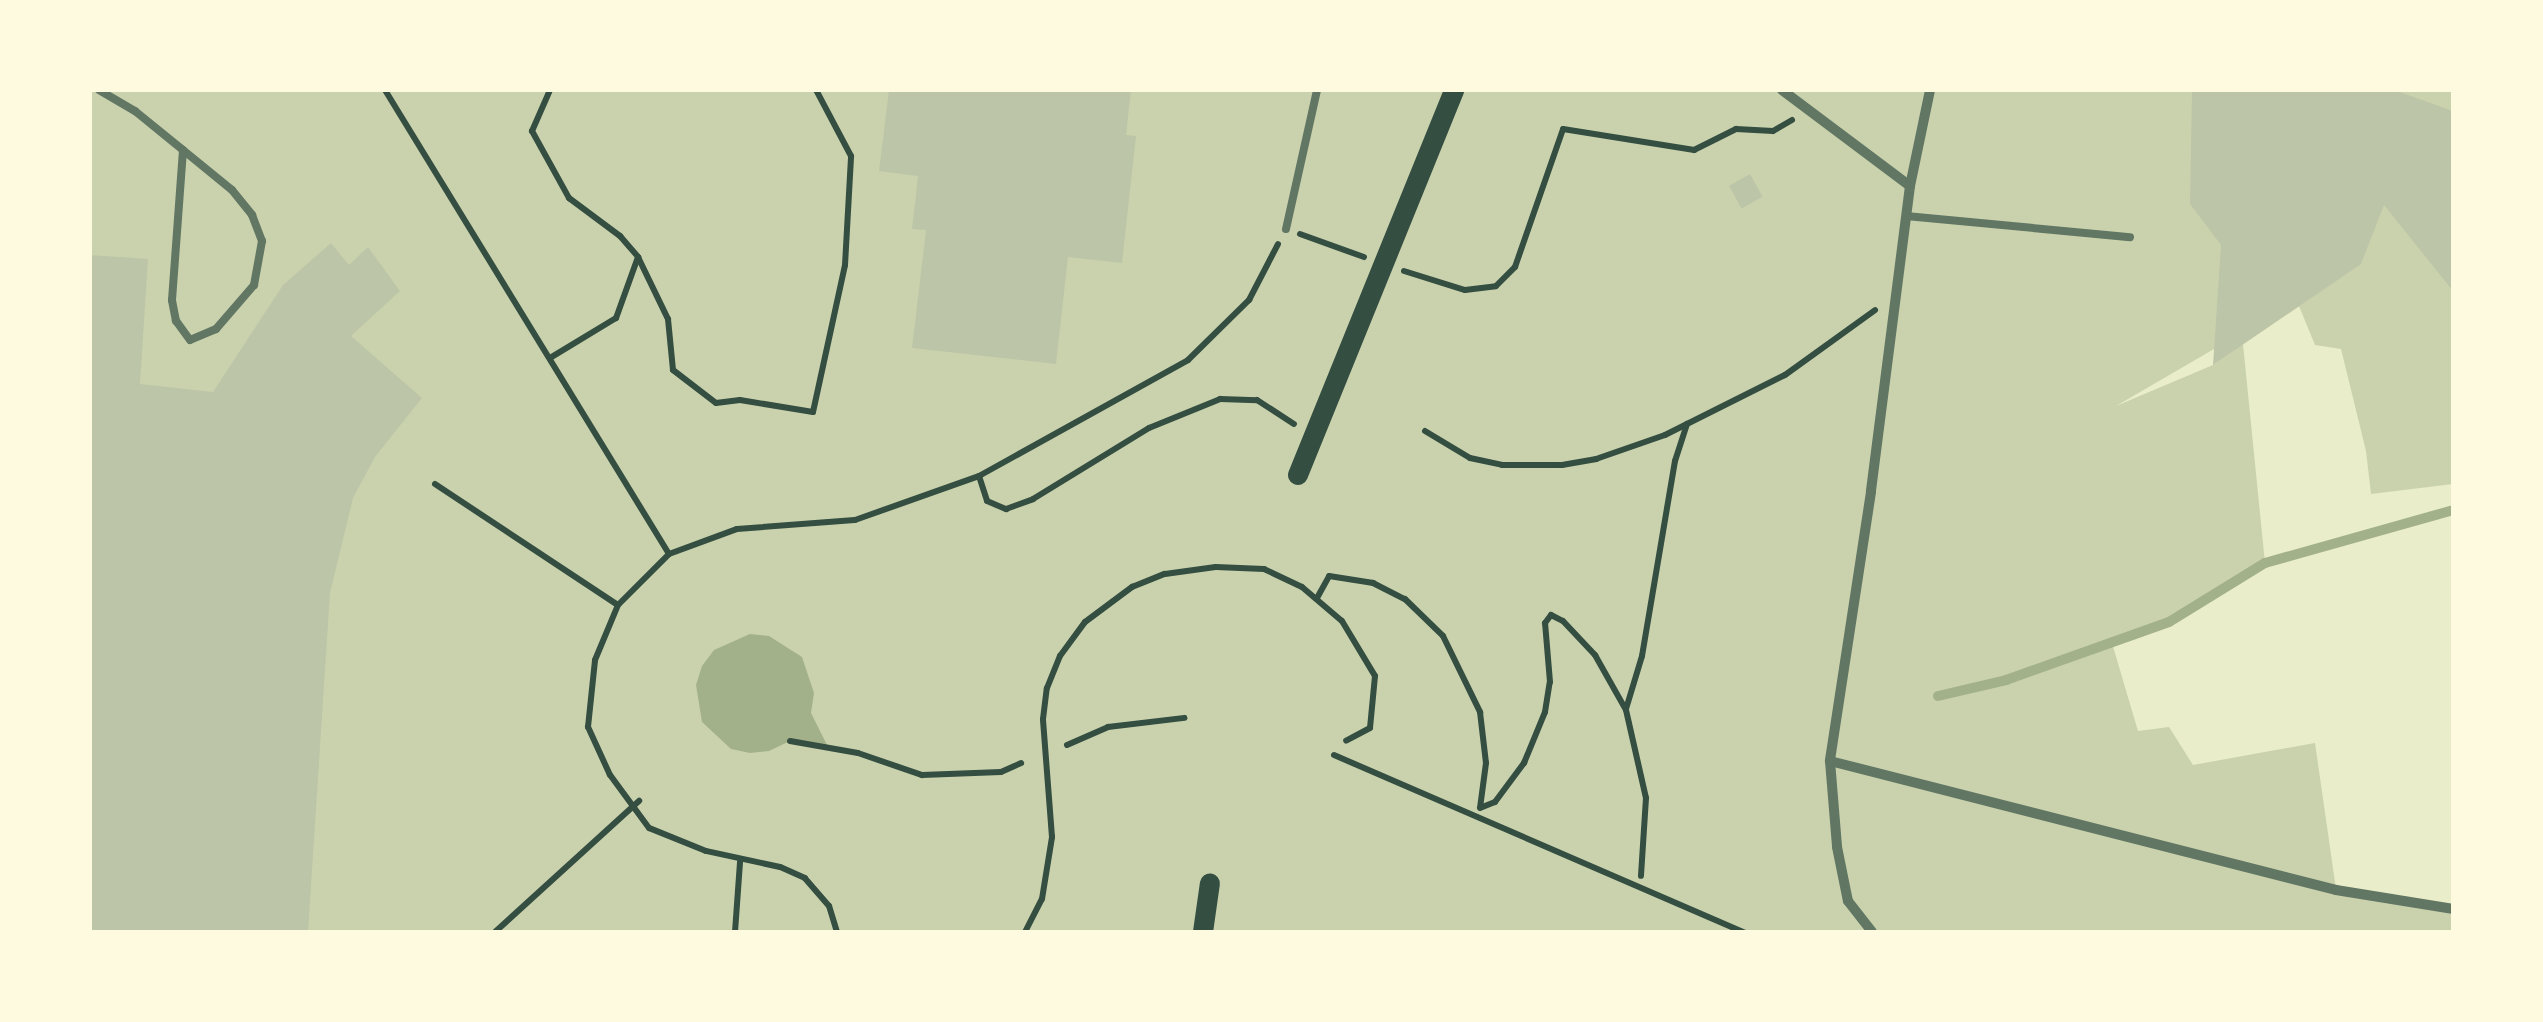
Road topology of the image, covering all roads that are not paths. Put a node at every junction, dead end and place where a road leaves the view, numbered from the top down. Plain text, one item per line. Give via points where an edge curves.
1 (99, 90) edge
2 (1317, 90) edge
3 (1454, 90) edge
4 (1782, 90) edge
5 (1930, 90) edge
6 (184, 150) junction
7 (1910, 186) junction
8 (1906, 216) junction
9 (1286, 229) road end
10 (2130, 237) dead end
11 (1298, 475) dead end
12 (1830, 760) junction
13 (1210, 883) dead end
14 (2453, 909) edge
15 (1203, 932) edge
16 (1872, 932) edge

1 - 6 lane
2 - 9 lane
3 - 11 main road
4 - 7 street
5 - 7 street
6 - 6 lane via 232,190 252,214 262,241 254,285 216,329 190,340 172,300
7 - 8 street
8 - 10 lane
8 - 12 street
12 - 14 street via 2336,890
12 - 16 street via 1848,901
13 - 15 main road

